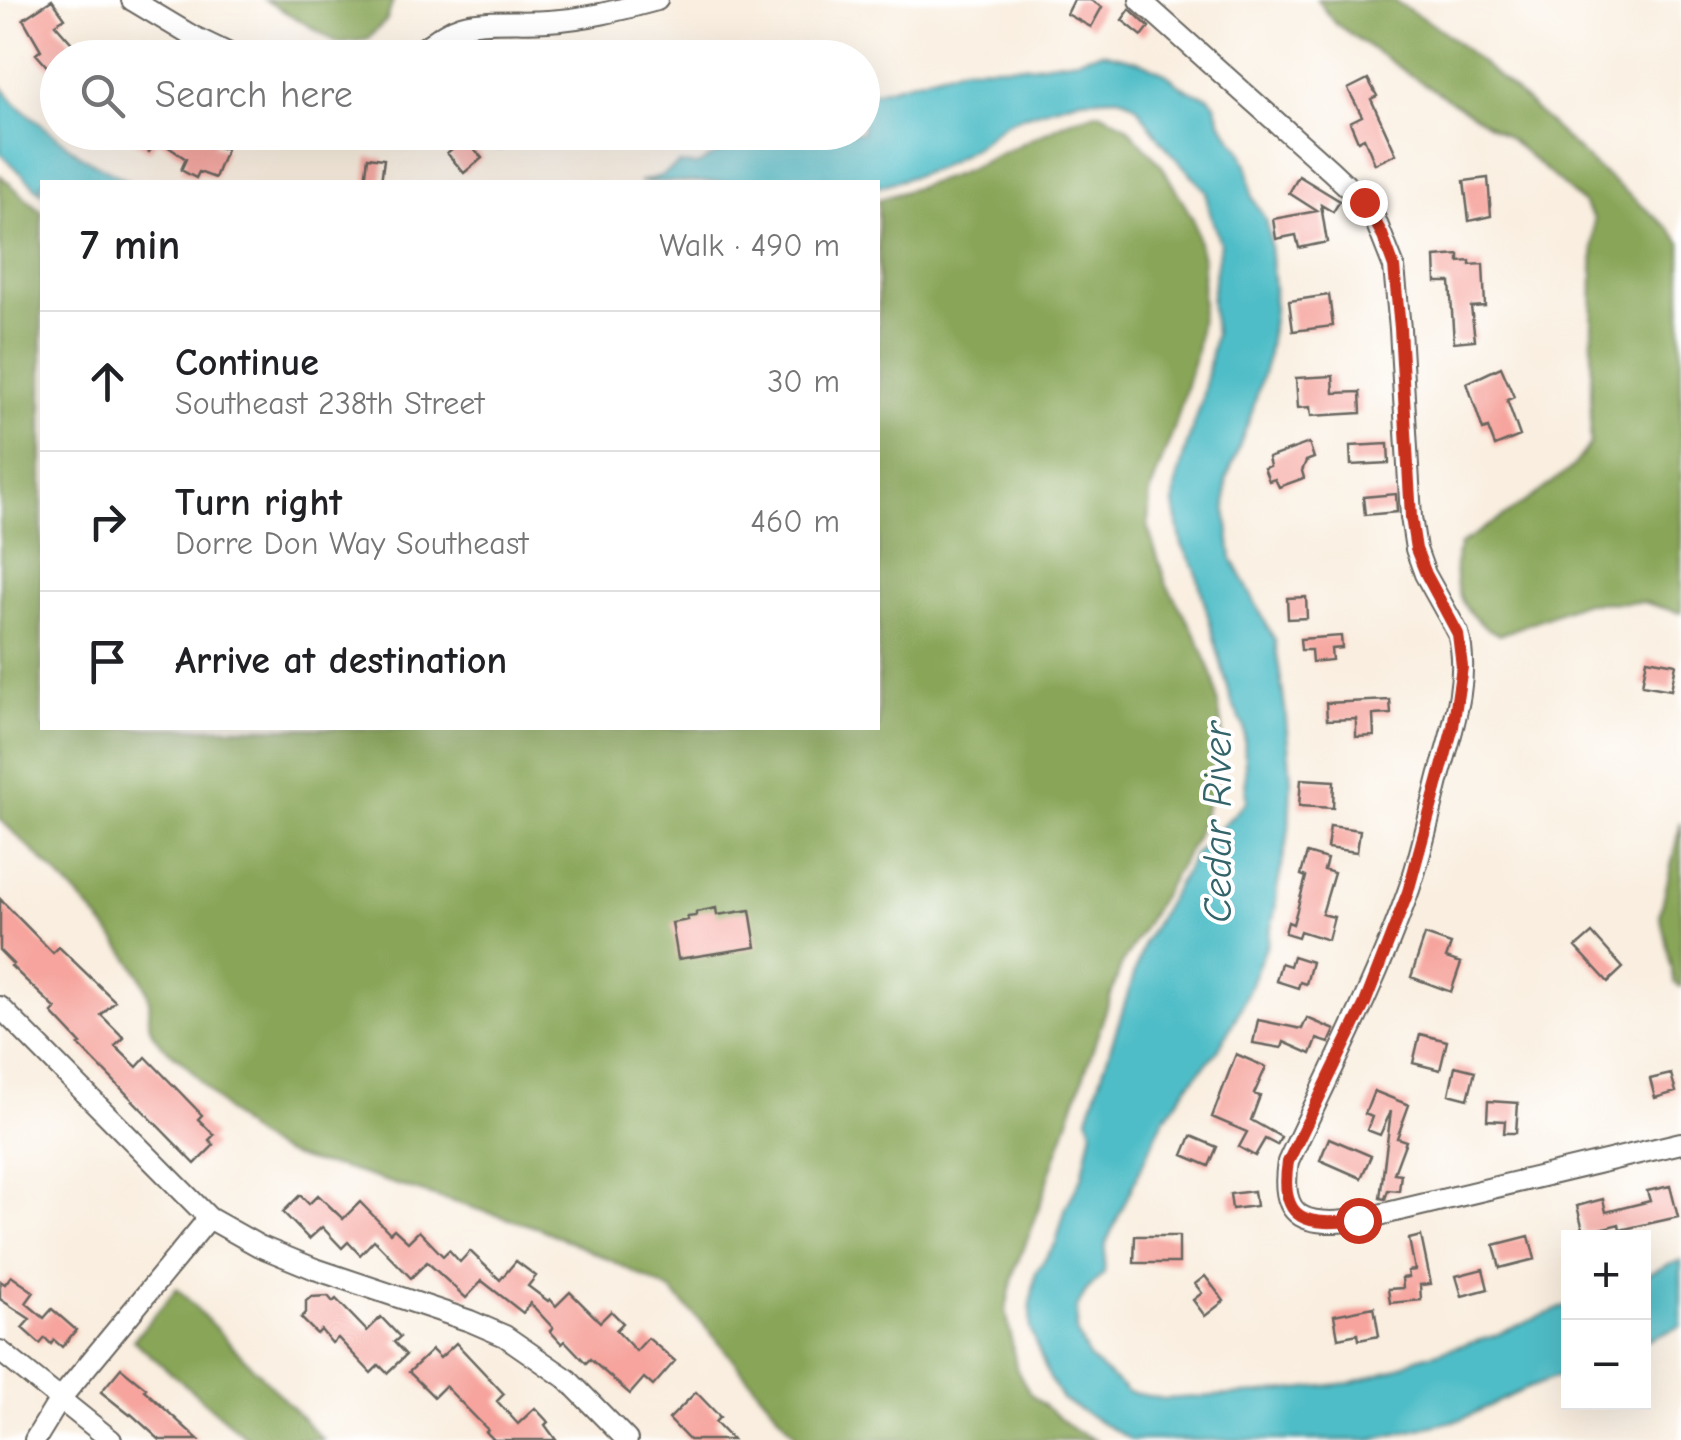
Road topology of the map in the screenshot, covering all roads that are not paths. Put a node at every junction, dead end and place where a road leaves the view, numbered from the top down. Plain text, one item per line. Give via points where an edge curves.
1 (132, 0) edge
2 (656, 0) edge
3 (1140, 0) edge
4 (200, 40) edge
5 (435, 40) edge
6 (0, 1007) edge
7 (1681, 1143) edge
8 (208, 1218) junction
9 (0, 1351) edge
10 (60, 1399) junction
11 (35, 1440) edge
12 (111, 1440) edge
13 (626, 1440) edge

1 - 4 street
2 - 5 street via 596,16 463,25
3 - 7 street via 1330,170 1375,220 1394,267 1416,549 1460,642 1453,727 1408,892 1365,1003 1288,1162 1289,1202 1313,1222 1358,1220
6 - 8 street
8 - 10 street
8 - 13 street via 301,1264 505,1336 567,1379
9 - 10 street
10 - 11 street
10 - 12 street

